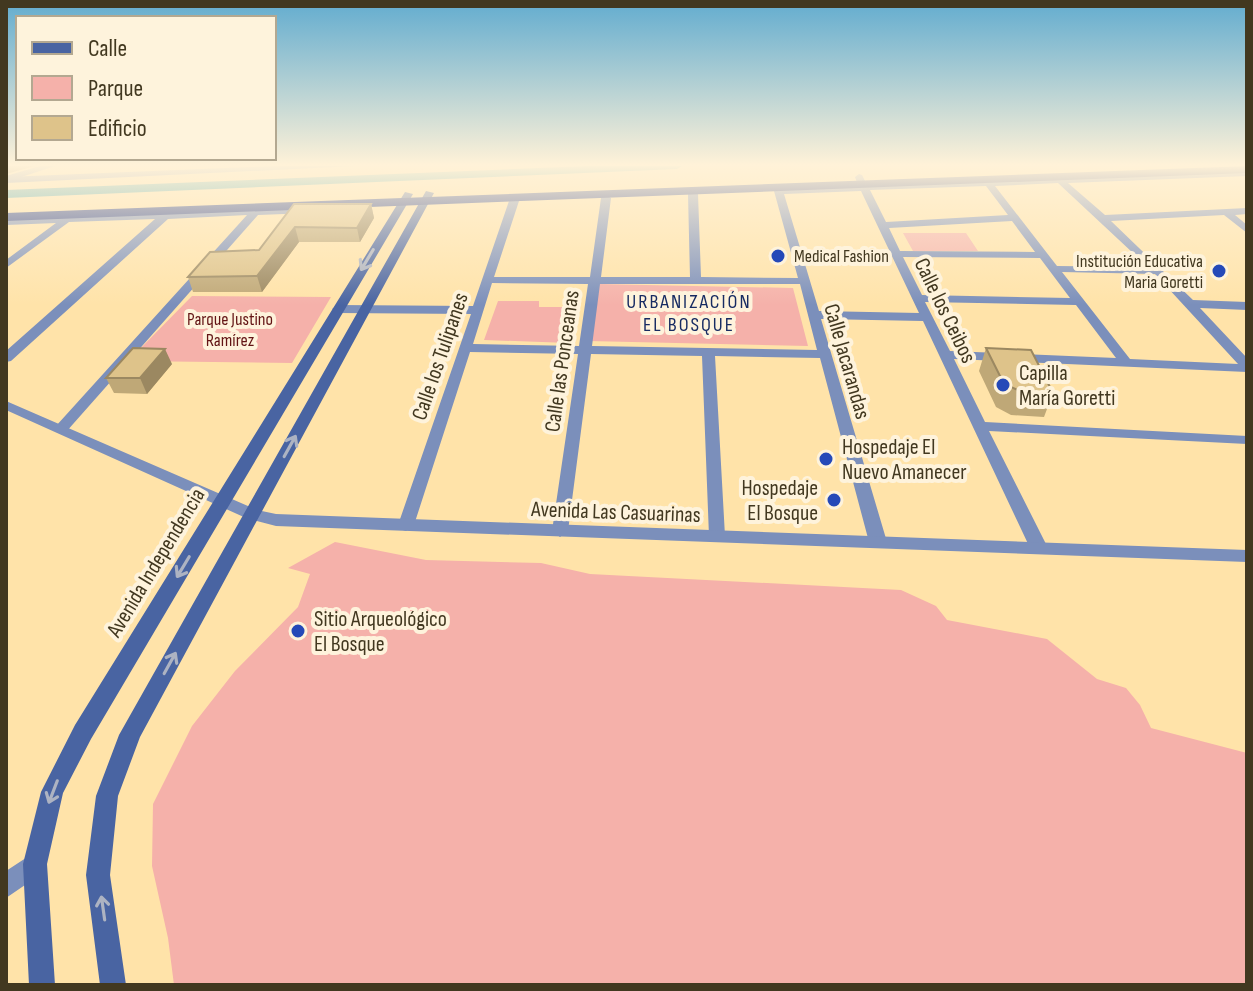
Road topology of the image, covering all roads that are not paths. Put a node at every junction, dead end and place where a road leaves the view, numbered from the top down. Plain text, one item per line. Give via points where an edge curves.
1 (185, 212) edge
2 (255, 212) edge
3 (397, 212) edge
4 (419, 212) edge
5 (510, 212) edge
6 (604, 212) edge
7 (694, 212) edge
8 (785, 212) edge
9 (877, 212) edge
10 (1011, 212) edge
11 (1096, 212) edge
12 (1221, 212) edge
13 (1226, 212) edge
14 (168, 213) junction
15 (70, 217) junction
16 (1016, 218) junction
17 (1103, 218) junction
18 (6, 220) edge
19 (883, 225) junction
20 (1247, 230) edge
21 (897, 254) junction
22 (1044, 255) junction
23 (6, 265) edge
24 (1054, 269) junction
25 (1158, 271) junction
26 (488, 280) junction
27 (595, 280) junction
28 (696, 281) junction
29 (805, 281) junction
30 (918, 298) junction
31 (1079, 302) junction
32 (1193, 304) junction
33 (1247, 306) edge
34 (338, 309) junction
35 (366, 309) junction
36 (478, 310) junction
37 (814, 315) junction
38 (927, 317) junction
39 (465, 348) junction
40 (585, 350) junction
41 (708, 352) junction
42 (825, 354) junction
43 (946, 355) junction
44 (6, 358) edge
45 (1126, 363) junction
46 (1247, 367) edge
47 (6, 405) edge
48 (980, 426) junction
49 (61, 429) junction
50 (1247, 440) edge
51 (223, 500) junction
52 (252, 514) junction
53 (406, 525) junction
54 (560, 531) junction
55 (717, 536) junction
56 (878, 542) junction
57 (1039, 548) junction
58 (1247, 556) edge
59 (35, 864) junction
60 (6, 886) edge
61 (42, 985) edge
62 (113, 985) edge

1 - 14 highway
2 - 49 street
3 -> 34 main road, Avenida Independencia
4 - 35 main road
5 - 26 street, Calle los Tulipanes
6 - 27 street, Calle las Ponceanas
7 - 28 street
8 - 29 street, Calle Jacarandas
9 - 19 street, Calle los Ceibos
10 - 16 street
11 - 17 street
12 - 17 street
13 - 20 street
14 - 15 highway
14 - 44 street
15 - 18 highway
15 - 23 street
16 - 19 street
16 - 22 street
17 - 25 street
19 - 21 street, Calle los Ceibos
21 - 22 street
21 - 30 street, Calle los Ceibos
22 - 24 street
24 - 25 street
24 - 31 street
25 - 32 street
26 - 27 street
26 - 36 street, Calle los Tulipanes
27 - 28 street
27 - 40 street, Calle las Ponceanas
28 - 29 street
29 - 37 street, Calle Jacarandas
30 - 31 street
30 - 38 street, Calle los Ceibos
31 - 45 street
32 - 33 street
32 - 46 street
34 - 35 street
34 - 51 main road, Avenida Independencia
35 - 36 street
52 -> 35 main road
36 - 39 street, Calle los Tulipanes
37 - 38 street
37 - 42 street, Calle Jacarandas
38 - 43 street, Calle los Ceibos
39 - 40 street
39 - 53 street, Calle los Tulipanes
40 - 41 street
40 - 54 street, Calle las Ponceanas
41 - 42 street
41 - 55 street
42 - 56 street, Calle Jacarandas
43 - 45 street
43 - 48 street, Calle los Ceibos
45 - 46 street
47 - 49 street, Avenida Las Casuarinas
48 - 50 street
48 - 57 street, Calle los Ceibos
49 - 51 street, Avenida Las Casuarinas
51 - 52 street, Avenida Las Casuarinas
51 -> 59 main road, Avenida Independencia via 58,780
52 - 53 street, Avenida Las Casuarinas via 276,520
62 -> 52 main road via 98,875 107,796 130,735
53 - 54 street, Avenida Las Casuarinas
54 - 55 street, Avenida Las Casuarinas
55 - 56 street, Avenida Las Casuarinas
56 - 57 street, Avenida Las Casuarinas
57 - 58 street, Avenida Las Casuarinas
59 - 60 street
59 - 61 main road, Avenida Independencia

